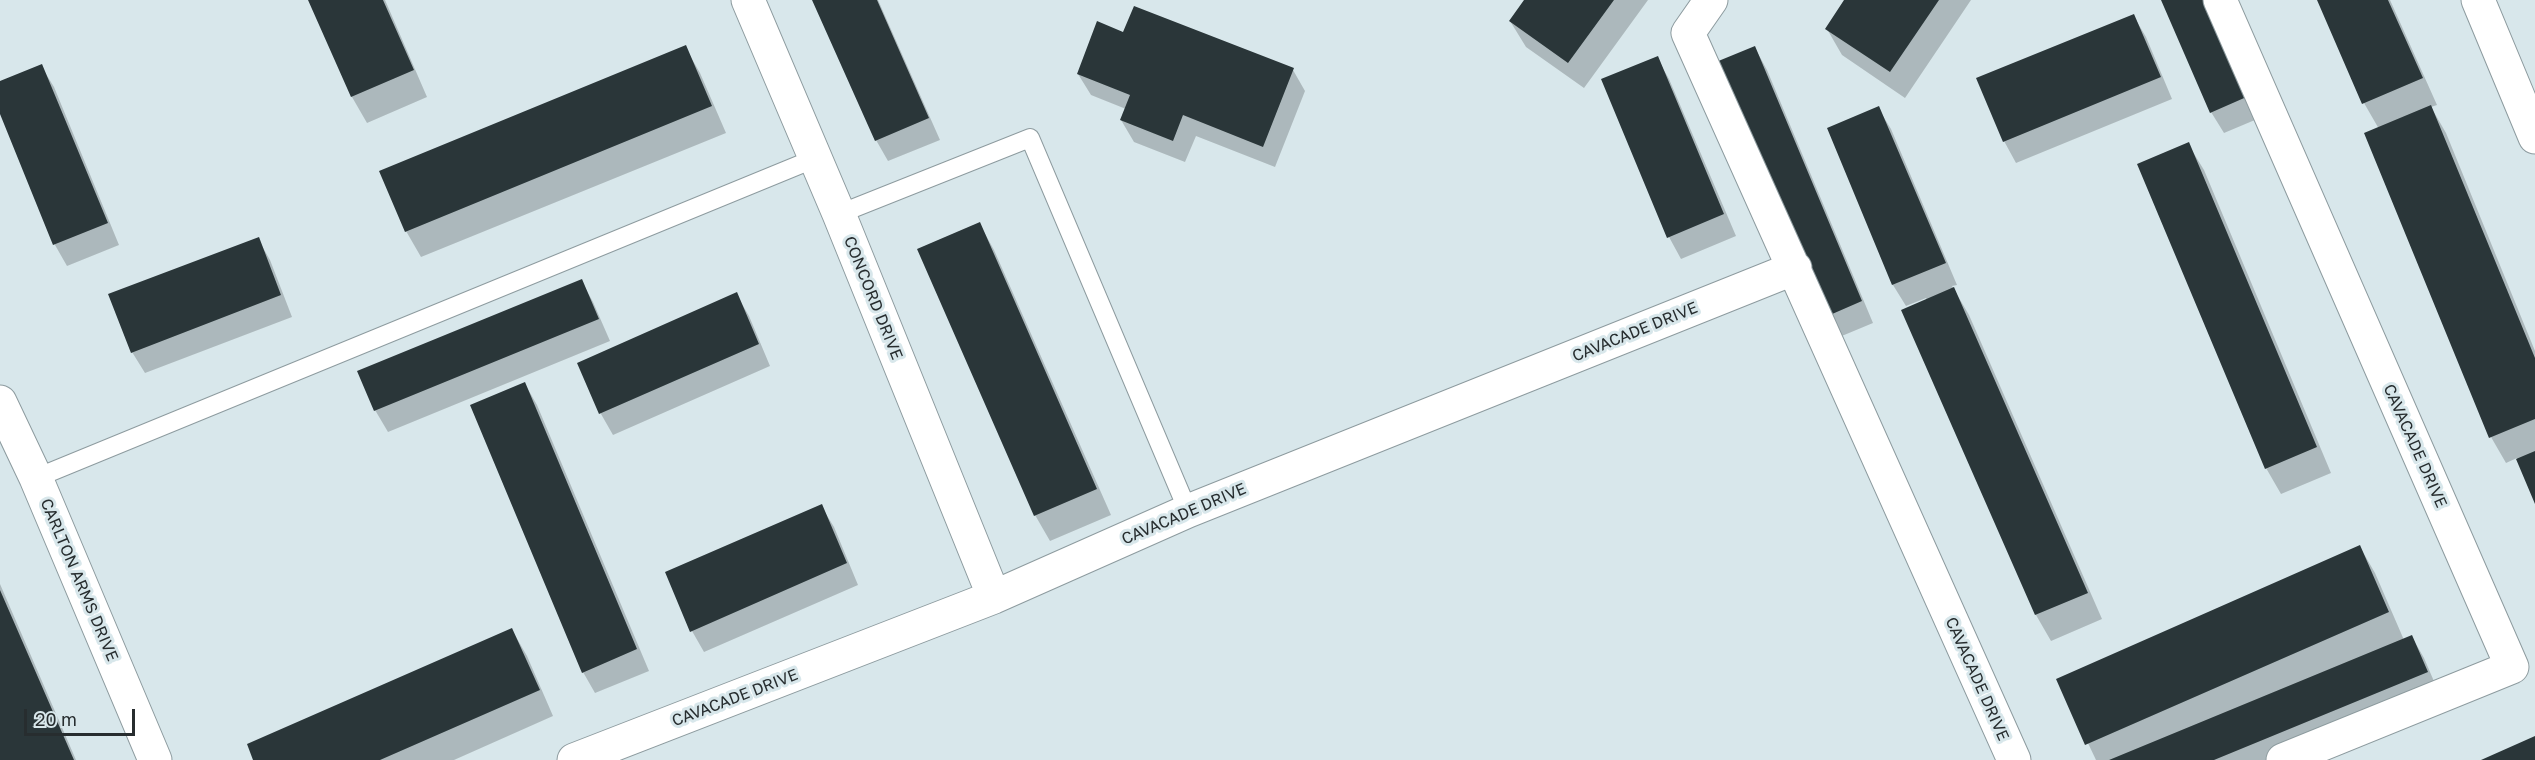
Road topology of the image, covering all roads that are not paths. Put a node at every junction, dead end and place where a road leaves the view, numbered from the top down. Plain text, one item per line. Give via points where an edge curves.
1 (748, 0) edge
2 (1711, 0) edge
3 (2220, 0) edge
4 (2478, 0) edge
5 (2535, 137) edge
6 (816, 158) junction
7 (839, 214) junction
8 (1794, 268) junction
9 (0, 402) edge
10 (36, 478) junction
11 (1188, 511) junction
12 (994, 597) junction
13 (154, 760) edge
14 (574, 760) edge
15 (2014, 760) edge
16 (2283, 760) edge

1 - 6 street, CONCORD DRIVE
2 - 8 street, CAVACADE DRIVE via 1688,33
3 - 16 street, CAVACADE DRIVE via 2512,667
4 - 5 street
6 - 7 street, CONCORD DRIVE
6 - 10 lane
7 - 11 lane via 1030,138
7 - 12 street, CONCORD DRIVE
8 - 11 street, CAVACADE DRIVE
8 - 15 street, CAVACADE DRIVE
9 - 10 street, CARLTON ARMS DRIVE
10 - 13 street, CARLTON ARMS DRIVE
11 - 12 street, CAVACADE DRIVE
12 - 14 street, CAVACADE DRIVE

